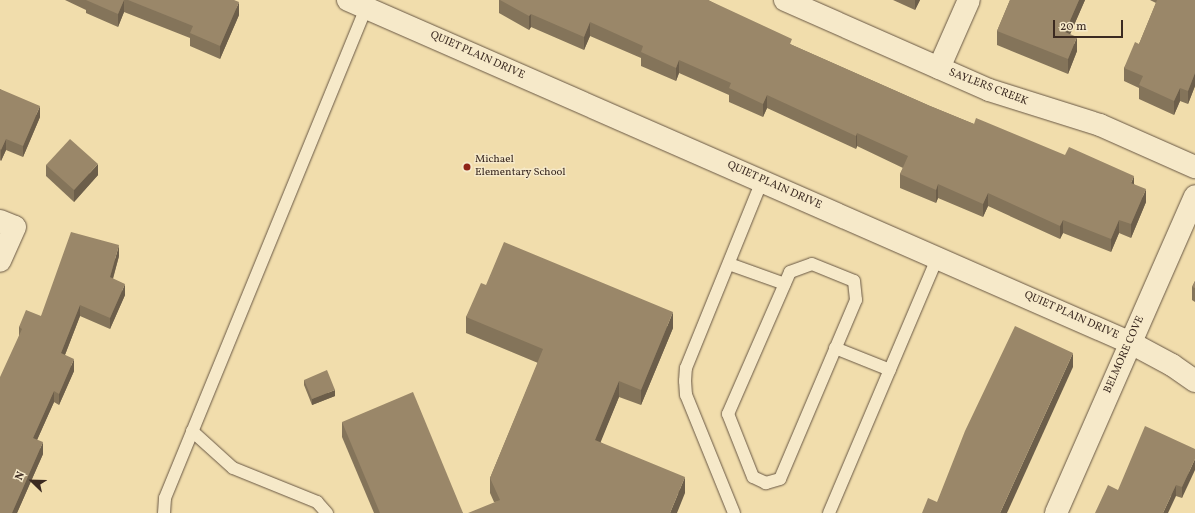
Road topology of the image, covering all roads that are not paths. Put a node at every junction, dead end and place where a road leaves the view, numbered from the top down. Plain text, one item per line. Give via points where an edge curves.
1 (784, 0) edge
2 (968, 0) edge
3 (357, 4) edge
4 (939, 68) junction
5 (1195, 167) edge
6 (762, 181) junction
7 (1195, 196) edge
8 (7, 224) edge
9 (937, 258) junction
10 (0, 260) edge
11 (730, 264) junction
12 (785, 284) junction
13 (1131, 343) junction
14 (835, 348) junction
15 (890, 370) junction
16 (1195, 381) edge
17 (192, 431) junction
18 (164, 513) edge
19 (327, 513) edge
20 (734, 513) edge
21 (829, 513) edge
22 (1056, 513) edge

1 - 4 street, SAYLERS CREEK
2 - 4 street
3 - 6 street, QUIET PLAIN DRIVE
3 - 17 lane
4 - 5 street, SAYLERS CREEK via 1020,101 1100,125
6 - 9 street, QUIET PLAIN DRIVE
6 - 11 lane
7 - 13 street, BELMORE COVE
8 - 10 street
9 - 13 street, QUIET PLAIN DRIVE
9 - 15 lane
11 - 12 lane
11 - 20 lane via 686,368 685,382 686,395
12 - 14 lane via 790,272 812,264 854,281 856,300
12 - 14 lane via 728,414 753,477 766,483 780,479
13 - 16 street, QUIET PLAIN DRIVE via 1172,364
13 - 22 street, BELMORE COVE
14 - 15 lane
15 - 21 lane
17 - 18 lane via 165,498
17 - 19 lane via 233,468 317,502

